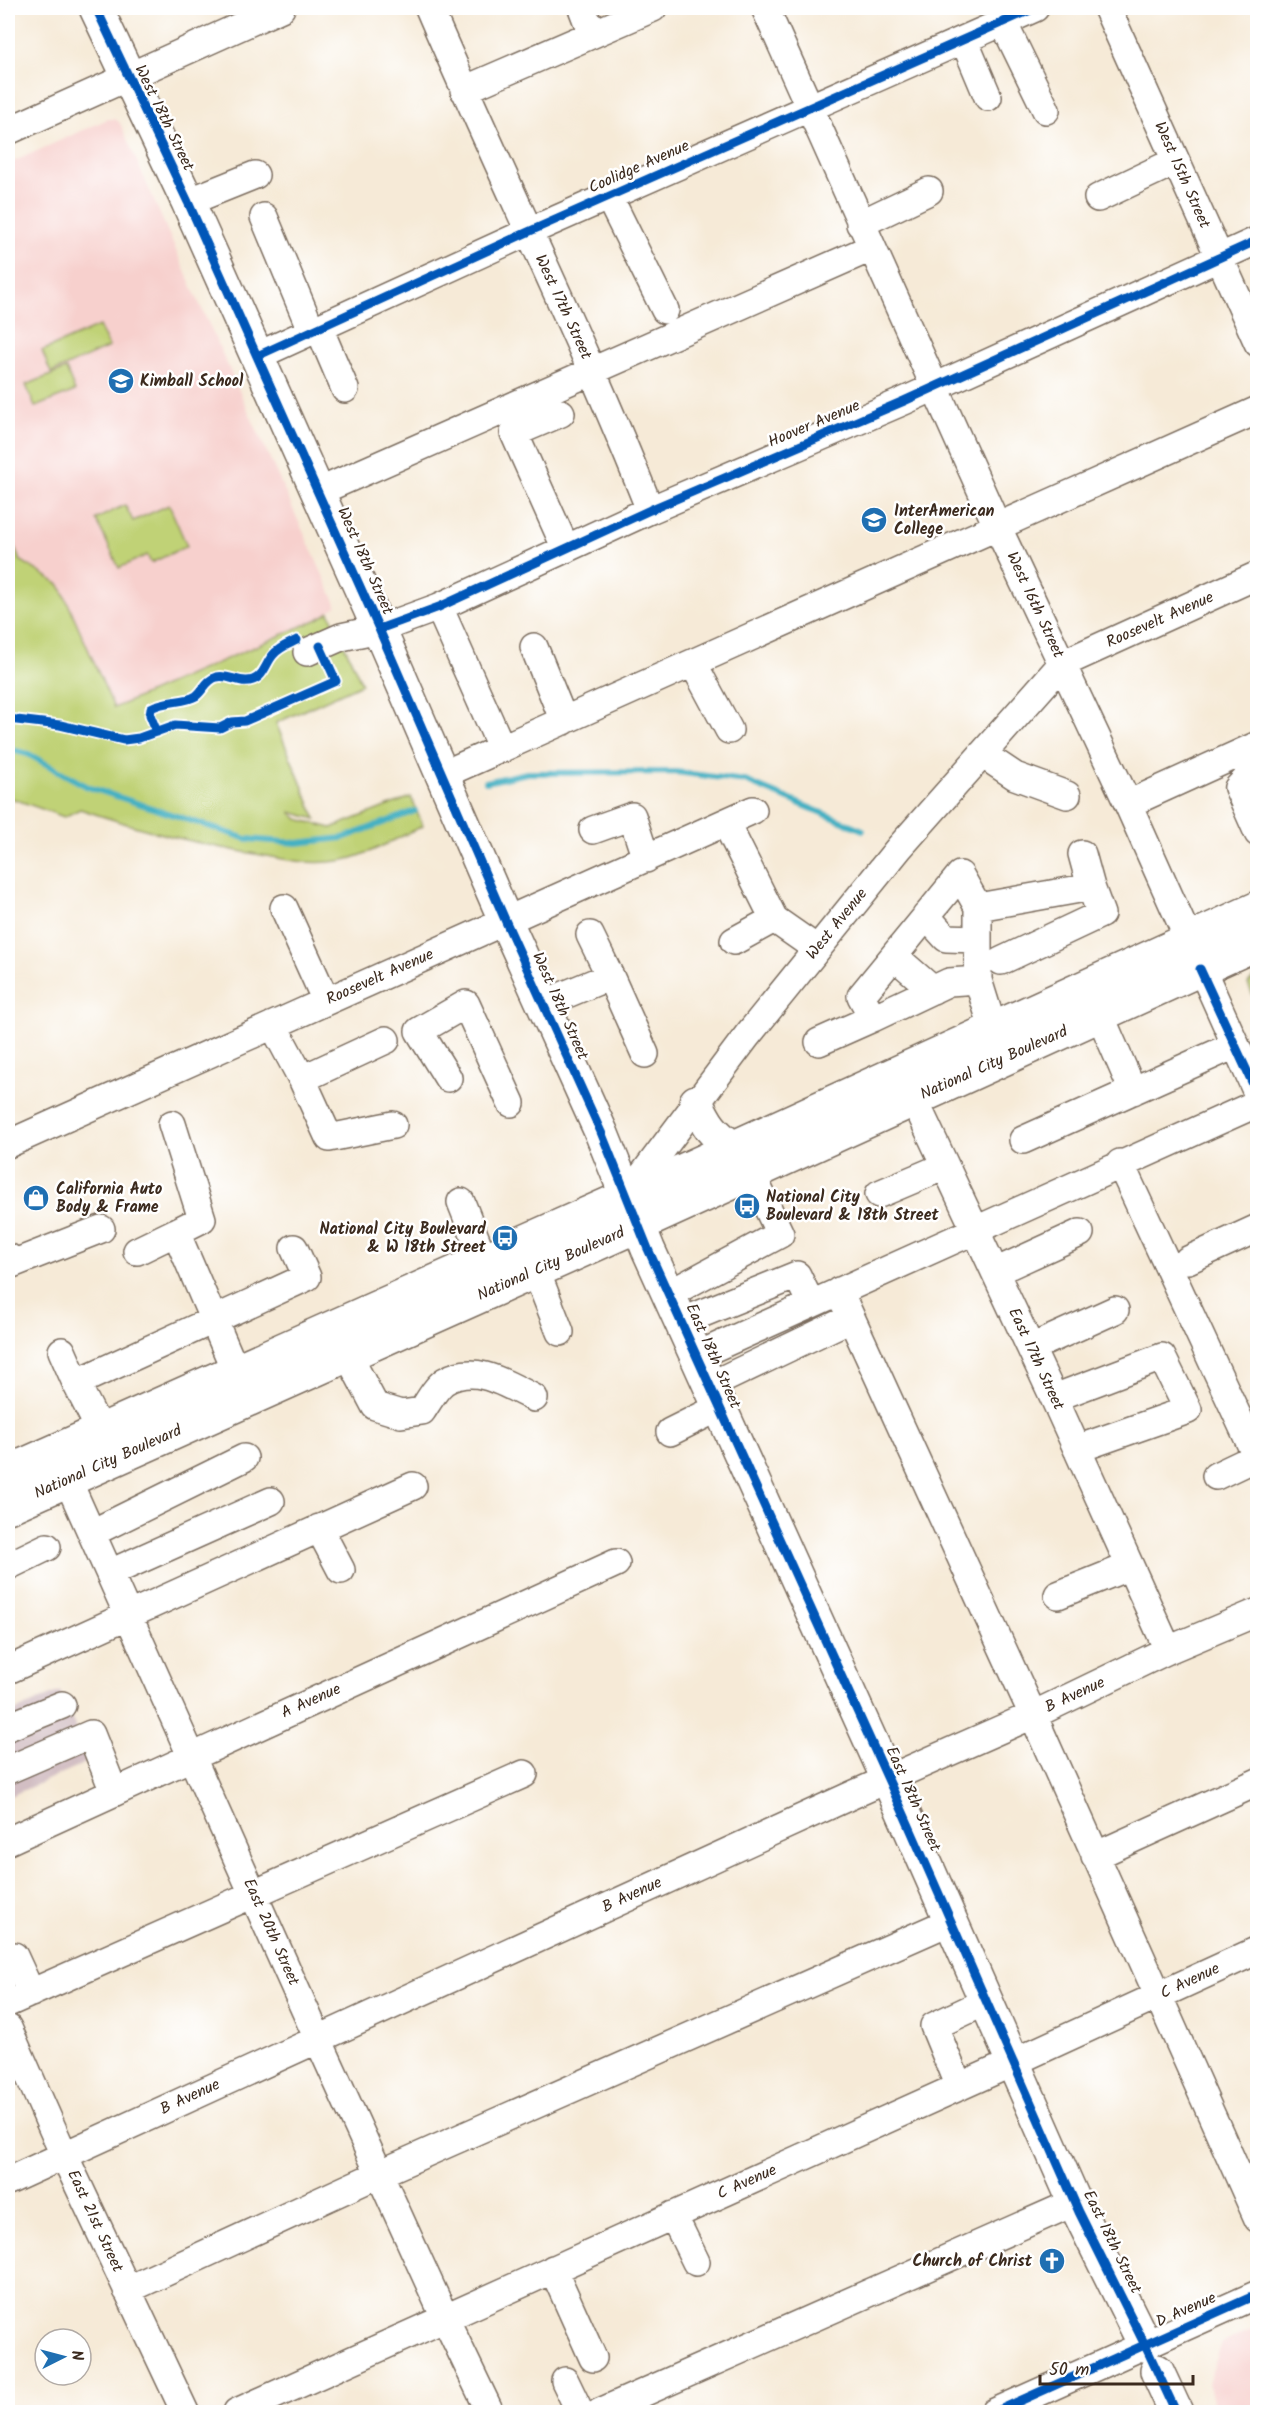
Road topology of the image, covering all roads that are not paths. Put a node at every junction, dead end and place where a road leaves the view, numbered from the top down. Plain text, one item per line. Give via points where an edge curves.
1 (96, 8) edge
2 (281, 8) edge
3 (429, 8) edge
4 (582, 8) edge
5 (653, 8) edge
6 (765, 8) edge
7 (1035, 8) edge
8 (1107, 8) edge
9 (1003, 22) junction
10 (592, 34) junction
11 (964, 40) junction
12 (127, 75) junction
13 (464, 90) junction
14 (988, 97) dead end
15 (811, 107) junction
16 (1046, 110) dead end
17 (10, 122) edge
18 (1176, 161) junction
19 (255, 175) dead end
20 (929, 191) dead end
21 (609, 197) junction
22 (1098, 198) dead end
23 (188, 202) junction
24 (264, 217) dead end
25 (528, 232) junction
26 (866, 236) junction
27 (1257, 240) edge
28 (1219, 257) junction
29 (666, 310) dead end
30 (316, 330) junction
31 (1257, 343) edge
32 (257, 356) junction
33 (592, 370) junction
34 (936, 387) junction
35 (345, 389) dead end
36 (1257, 410) edge
37 (561, 413) dead end
38 (318, 492) junction
39 (650, 510) junction
40 (998, 528) junction
41 (566, 549) junction
42 (1257, 575) edge
43 (439, 607) junction
44 (379, 629) junction
45 (534, 647) dead end
46 (307, 652) dead end
47 (693, 663) junction
48 (1062, 664) junction
49 (564, 721) junction
50 (729, 730) dead end
51 (502, 749) junction
52 (1249, 749) edge
53 (982, 754) junction
54 (442, 776) junction
55 (1066, 795) dead end
56 (1128, 804) junction
57 (753, 810) dead end
58 (726, 822) junction
59 (594, 830) dead end
60 (1257, 833) edge
61 (1082, 854) dead end
62 (646, 859) junction
63 (1090, 887) junction
64 (978, 907) junction
65 (284, 908) dead end
66 (1257, 908) edge
67 (926, 916) junction
68 (774, 920) junction
69 (506, 922) junction
70 (590, 935) dead end
71 (976, 939) junction
72 (734, 941) dead end
73 (1257, 943) edge
74 (817, 949) junction
75 (1194, 955) junction
76 (894, 956) junction
77 (1001, 961) dead end
78 (610, 976) junction
79 (978, 980) junction
80 (933, 990) junction
81 (326, 1001) junction
82 (543, 1004) junction
83 (1100, 1014) junction
84 (873, 1018) junction
85 (273, 1025) junction
86 (993, 1028) junction
87 (386, 1040) dead end
88 (819, 1042) dead end
89 (1235, 1045) junction
90 (645, 1054) dead end
91 (448, 1078) dead end
92 (302, 1079) junction
93 (907, 1085) junction
94 (1133, 1091) junction
95 (1257, 1095) edge
96 (696, 1102) junction
97 (511, 1103) dead end
98 (1257, 1103) edge
99 (172, 1124) dead end
100 (393, 1125) dead end
101 (1023, 1140) dead end
102 (8, 1144) edge
103 (732, 1147) junction
104 (1120, 1163) junction
105 (945, 1166) junction
106 (751, 1173) junction
107 (879, 1194) dead end
108 (461, 1202) dead end
109 (633, 1210) junction
110 (1257, 1228) edge
111 (101, 1229) dead end
112 (975, 1229) junction
113 (176, 1232) junction
114 (1080, 1233) dead end
115 (294, 1248) dead end
116 (137, 1251) dead end
117 (8, 1257) edge
118 (484, 1260) junction
119 (1188, 1260) dead end
120 (536, 1270) junction
121 (995, 1272) junction
122 (839, 1291) junction
123 (811, 1304) junction
124 (675, 1308) junction
125 (1115, 1310) dead end
126 (852, 1318) junction
127 (213, 1320) junction
128 (560, 1332) dead end
129 (1031, 1348) junction
130 (62, 1351) dead end
131 (348, 1355) junction
132 (696, 1356) junction
133 (235, 1370) junction
134 (76, 1383) junction
135 (715, 1396) junction
136 (534, 1398) dead end
137 (1054, 1398) junction
138 (100, 1430) junction
139 (670, 1432) dead end
140 (1077, 1449) junction
141 (55, 1450) junction
142 (244, 1458) dead end
143 (1257, 1458) edge
144 (8, 1472) edge
145 (1216, 1476) dead end
146 (68, 1480) junction
147 (413, 1486) dead end
148 (271, 1501) dead end
149 (8, 1507) edge
150 (319, 1528) junction
151 (92, 1533) junction
152 (47, 1547) dead end
153 (616, 1563) dead end
154 (8, 1566) edge
155 (1130, 1566) junction
156 (341, 1570) dead end
157 (110, 1573) junction
158 (1058, 1595) dead end
159 (1257, 1612) edge
160 (128, 1614) junction
161 (1168, 1650) junction
162 (8, 1670) edge
163 (62, 1706) dead end
164 (1034, 1714) junction
165 (8, 1727) edge
166 (192, 1755) junction
167 (8, 1770) edge
168 (524, 1774) dead end
169 (888, 1779) junction
170 (1257, 1782) edge
171 (114, 1792) junction
172 (8, 1841) edge
173 (1095, 1856) junction
174 (253, 1893) junction
175 (951, 1921) junction
176 (1257, 1950) edge
177 (14, 1956) dead end
178 (1157, 1996) junction
179 (19, 1998) edge
180 (987, 2001) junction
181 (8, 2028) edge
182 (318, 2038) junction
183 (1014, 2062) junction
184 (959, 2087) junction
185 (64, 2155) junction
186 (381, 2173) junction
187 (8, 2181) edge
188 (1075, 2202) junction
189 (673, 2215) junction
190 (1257, 2219) edge
191 (696, 2262) dead end
192 (553, 2269) junction
193 (127, 2290) junction
194 (1257, 2294) edge
195 (445, 2318) junction
196 (593, 2358) dead end
197 (1151, 2358) junction
198 (565, 2381) dead end
199 (185, 2412) edge
200 (237, 2412) edge
201 (490, 2412) edge
202 (580, 2412) edge
203 (600, 2412) edge
204 (996, 2412) edge
205 (1176, 2412) edge

1 - 12 main road, West 18th Street
2 - 12 street
3 - 13 street, West 17th Street
4 - 10 street
5 - 10 street
6 - 15 street, West 16th Street
7 - 9 street, Coolidge Avenue
8 - 18 street, West 15th Street
9 - 11 street, Coolidge Avenue
9 - 16 street
10 - 13 street
11 - 14 street
11 - 15 street, Coolidge Avenue
12 - 17 street
12 - 23 main road, West 18th Street
13 - 25 street, West 17th Street
15 - 21 street, Coolidge Avenue
15 - 26 street, West 16th Street
18 - 22 street
18 - 28 street, West 15th Street
19 - 23 street
20 - 26 street
21 - 25 street, Coolidge Avenue
21 - 29 street
23 - 32 main road, West 18th Street
24 - 30 street
25 - 30 street, Coolidge Avenue
25 - 33 street, West 17th Street
26 - 33 street
26 - 34 street, West 16th Street
27 - 28 street, Hoover Avenue
28 - 31 street, West 15th Street
28 - 34 street, Hoover Avenue
30 - 32 street, Coolidge Avenue
30 - 35 street
32 - 38 main road, West 18th Street
33 - 38 street
33 - 39 street, West 17th Street
34 - 39 street, Hoover Avenue
34 - 40 street, West 16th Street
36 - 40 street
37 - 41 street via 514,433
38 - 44 main road, West 18th Street
39 - 41 street, Hoover Avenue
40 - 47 street
40 - 48 street, West 16th Street
41 - 43 street, Hoover Avenue
42 - 48 street, Roosevelt Avenue
43 - 44 street, Hoover Avenue
43 - 51 street
44 - 46 street, Hoover Avenue
44 - 54 main road, West 18th Street
45 - 49 street
47 - 49 street
47 - 50 street
48 - 53 street, West Avenue
48 - 56 street, West 16th Street
49 - 51 street
51 - 54 street
52 - 56 street
52 - 60 street via 1251,774 1239,788
53 - 55 street via 1015,776
53 - 74 street, West Avenue
54 - 69 main road, West 18th Street
56 - 75 street, West 16th Street
57 - 58 street, Roosevelt Avenue
58 - 62 street, Roosevelt Avenue
58 - 68 street
59 - 62 street via 632,816
61 - 63 street
62 - 69 street, Roosevelt Avenue
63 - 64 street
63 - 77 street via 1101,915
64 - 67 street via 960,875
64 - 71 street
65 - 81 street
66 - 75 main road, National City Boulevard
67 - 71 street via 946,938
67 - 76 street
68 - 72 street
68 - 74 street
69 - 81 street, Roosevelt Avenue
69 - 82 main road, West 18th Street
70 - 78 street
71 - 79 street
73 - 75 main road, National City Boulevard
74 - 96 street, West Avenue
75 - 83 main road, National City Boulevard
75 - 86 main road, National City Boulevard
75 - 89 street, West 16th Street
76 - 80 street
76 - 84 street via 861,996
78 - 82 street
78 - 90 street
79 - 80 street via 949,982
79 - 86 street
80 - 84 street
81 - 85 street, Roosevelt Avenue
82 - 109 main road, West 18th Street
83 - 93 main road, National City Boulevard
83 - 94 street
84 - 88 street
85 - 92 street
85 - 102 street, Roosevelt Avenue
86 - 93 main road, National City Boulevard
87 - 92 street
89 - 94 street
89 - 95 street, West 16th Street
91 - 97 street via 419,1031 466,1004
92 - 100 street via 329,1138
93 - 103 main road, National City Boulevard
93 - 105 street, East 17th Street
93 - 106 main road, National City Boulevard
94 - 101 street
96 - 103 main road via 713,1134
96 - 109 street, West Avenue
98 - 104 street
99 - 113 street via 202,1219
103 - 109 main road, National City Boulevard
104 - 112 street
104 - 143 street
105 - 107 street
105 - 112 street, East 17th Street
106 - 109 main road, National City Boulevard
106 - 124 street via 780,1234
108 - 118 street
109 - 118 main road, National City Boulevard
109 - 120 main road, National City Boulevard
109 - 124 main road, East 18th Street
110 - 119 street
111 - 117 street via 12,1264
112 - 121 street, East 17th Street
112 - 122 street
113 - 116 street
113 - 127 street
114 - 121 street
115 - 127 street via 307,1277
118 - 133 main road, National City Boulevard
120 - 128 street
120 - 131 main road, National City Boulevard
121 - 129 street, East 17th Street
122 - 123 street
122 - 126 street
123 - 124 street via 796,1275
123 - 132 street
124 - 132 main road, East 18th Street
125 - 129 street
126 - 135 street
126 - 164 street
127 - 133 street
127 - 134 street
129 - 137 street, East 17th Street
130 - 134 street
131 - 136 street via 375,1406 400,1414 422,1411 444,1382 470,1372 498,1380
131 - 146 main road, National City Boulevard
132 - 135 main road, East 18th Street
133 - 138 main road, National City Boulevard
134 - 138 street
135 - 139 street
135 - 169 main road, East 18th Street
137 - 140 street, East 17th Street
137 - 140 street via 1162,1357 1188,1410
138 - 141 main road, National City Boulevard
140 - 155 street, East 17th Street
141 - 144 main road, National City Boulevard
141 - 146 street, East 20th Street
142 - 151 street
143 - 145 street
146 - 149 main road, National City Boulevard
146 - 151 street, East 20th Street
147 - 150 street
148 - 157 street
150 - 156 street
150 - 160 street
151 - 157 street, East 20th Street
152 - 154 street
153 - 166 street, A Avenue
155 - 158 street
155 - 161 street, East 17th Street
157 - 160 street, East 20th Street
159 - 161 street, B Avenue
160 - 162 street
160 - 166 street, East 20th Street
161 - 164 street, B Avenue
163 - 165 street
164 - 169 street, B Avenue
164 - 173 street
166 - 171 street, A Avenue
166 - 174 street, East 20th Street
167 - 171 street via 91,1734
168 - 174 street
169 - 175 main road, East 18th Street
169 - 182 street, B Avenue
170 - 173 street
171 - 172 street, A Avenue
173 - 178 street
174 - 179 street
174 - 182 street, East 20th Street
175 - 180 main road, East 18th Street
175 - 186 street
176 - 178 street, C Avenue
177 - 179 street
178 - 183 street, C Avenue
178 - 190 street
180 - 183 main road, East 18th Street
180 - 184 street via 934,2026
181 - 185 street, East 21st Street
182 - 185 street, B Avenue
182 - 186 street, East 20th Street
183 - 184 street, C Avenue
183 - 188 main road, East 18th Street
184 - 189 street, C Avenue
185 - 187 street, B Avenue
185 - 193 street, East 21st Street
186 - 193 street
186 - 195 street, East 20th Street
188 - 197 main road, East 18th Street
188 - 203 street
189 - 191 street
189 - 192 street, C Avenue
192 - 195 street, C Avenue
192 - 196 street
193 - 199 street, East 21st Street
194 - 197 street, D Avenue
195 - 200 street, C Avenue
195 - 201 street, East 20th Street
197 - 204 street, D Avenue
197 - 205 main road, East 18th Street
198 - 202 street

